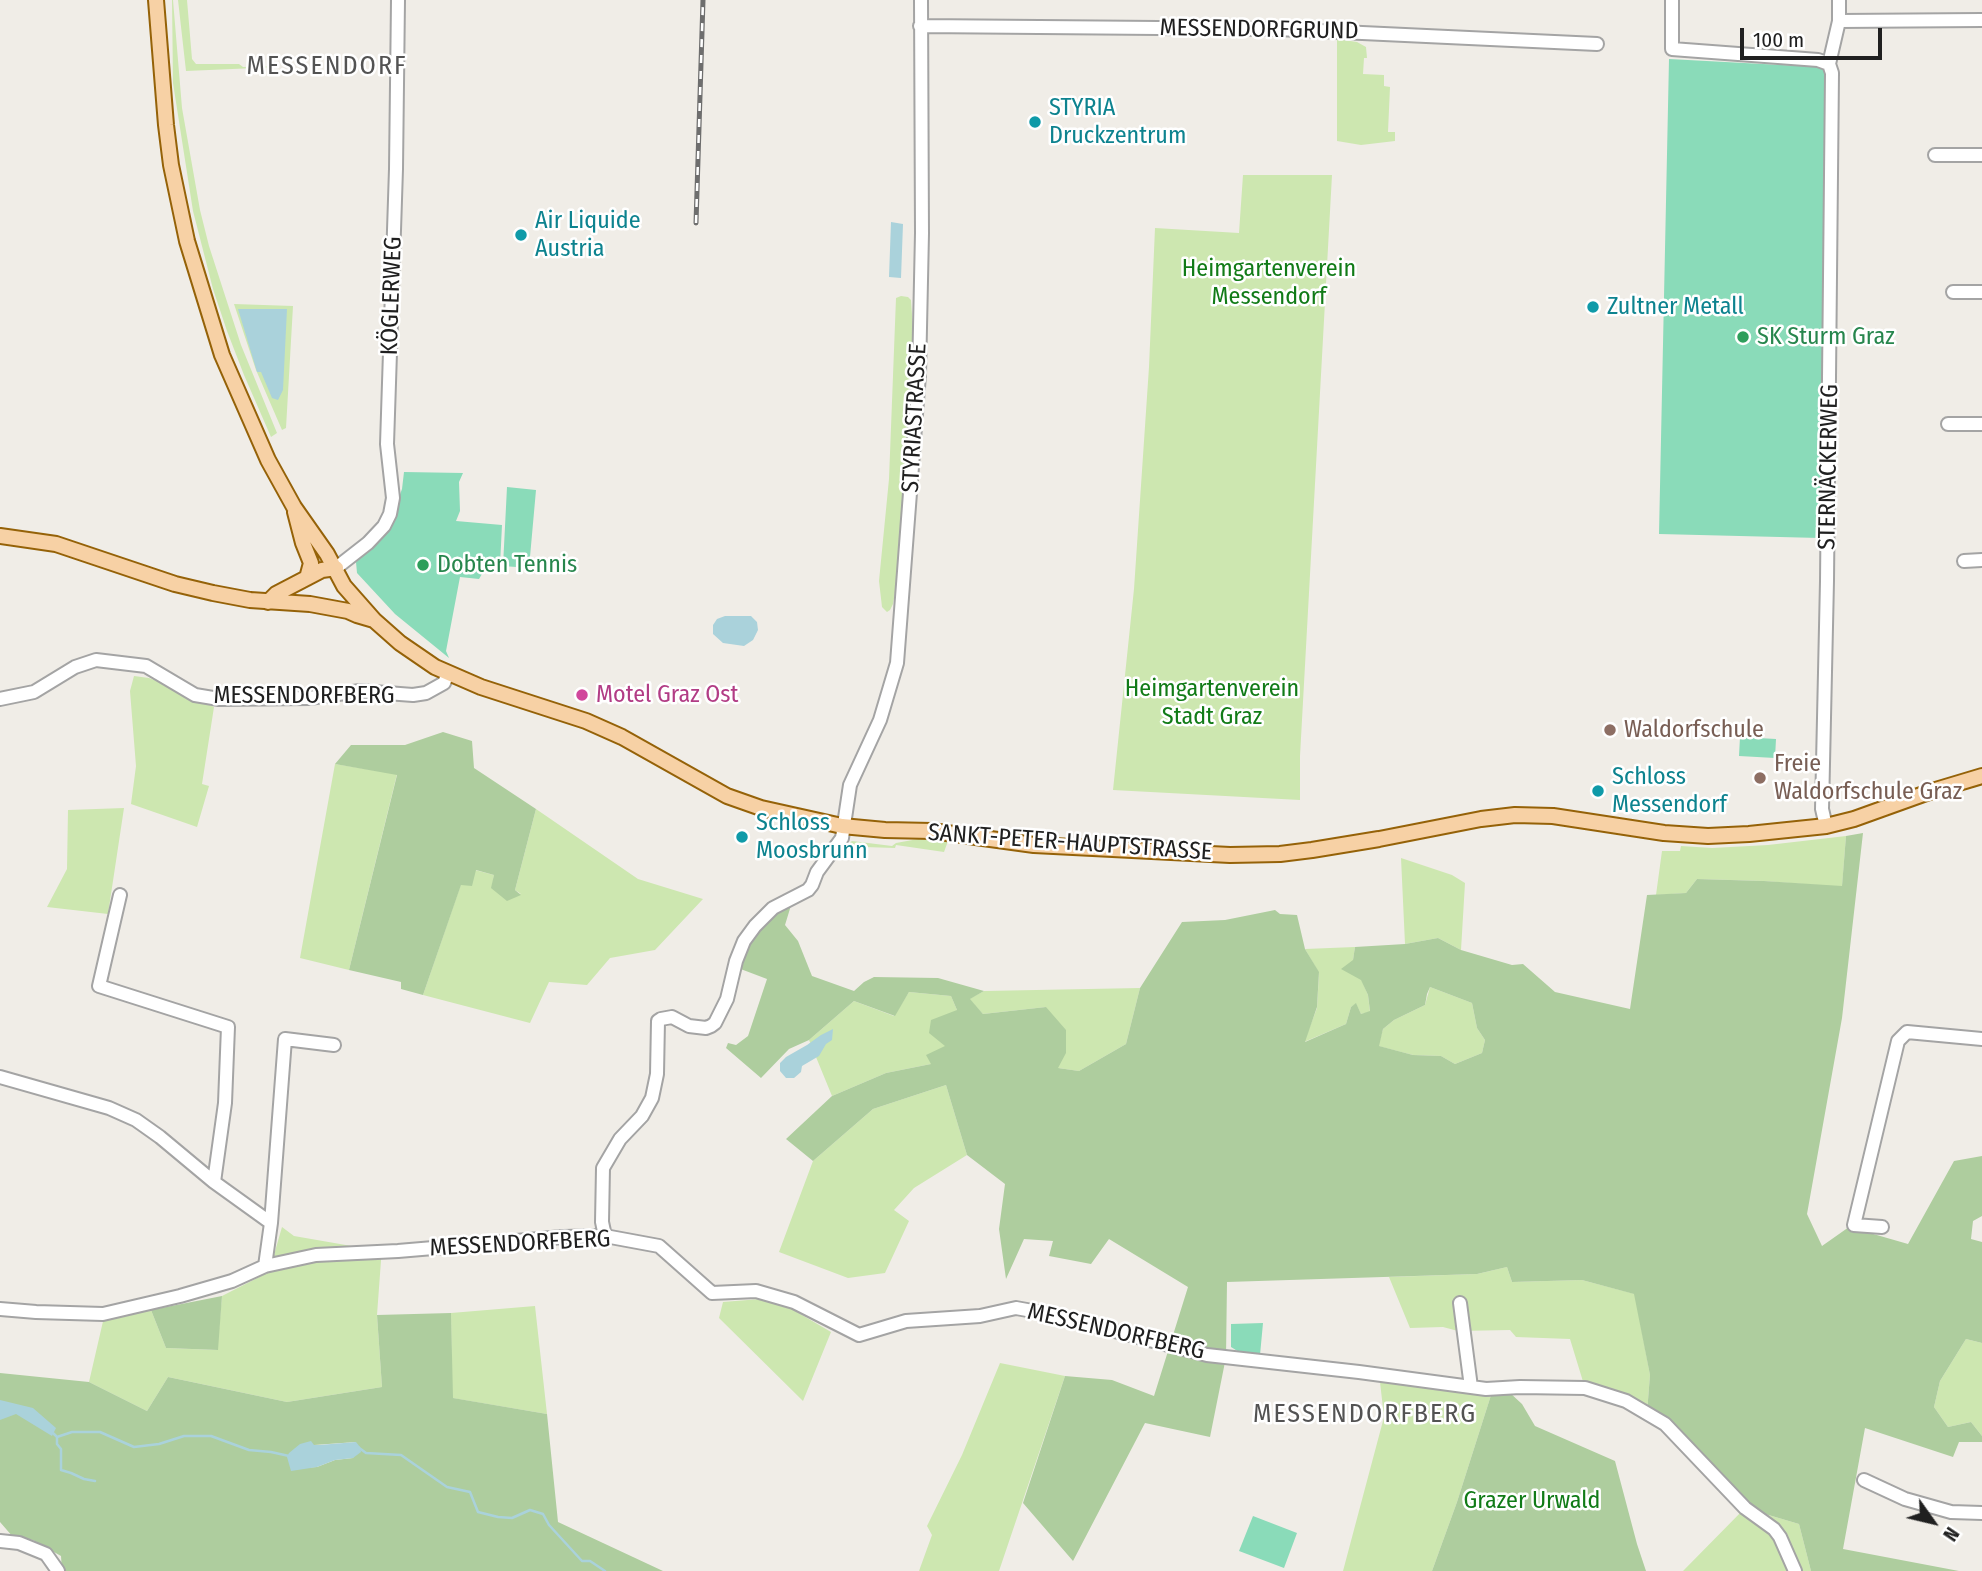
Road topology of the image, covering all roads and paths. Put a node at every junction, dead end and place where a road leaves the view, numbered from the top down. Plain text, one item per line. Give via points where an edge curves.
1 (156, 0) edge
2 (398, 0) edge
3 (921, 0) edge
4 (1672, 0) edge
5 (1839, 0) edge
6 (1982, 20) edge
7 (1839, 21) junction
8 (920, 26) junction
9 (1597, 44) dead end
10 (1829, 64) junction
11 (1935, 155) dead end
12 (1982, 155) edge
13 (1953, 292) dead end
14 (1982, 292) edge
15 (1948, 424) dead end
16 (1982, 424) edge
17 (294, 507) junction
18 (0, 536) edge
19 (1964, 561) dead end
20 (1982, 561) edge
21 (337, 568) junction
22 (307, 578) junction
23 (274, 602) junction
24 (374, 620) junction
25 (448, 673) junction
26 (0, 699) edge
27 (1982, 776) edge
28 (842, 826) junction
29 (1826, 826) junction
30 (120, 895) dead end
31 (1982, 1039) edge
32 (334, 1045) dead end
33 (0, 1077) edge
34 (214, 1182) junction
35 (271, 1223) junction
36 (1882, 1227) dead end
37 (605, 1236) junction
38 (265, 1266) junction
39 (1460, 1304) dead end
40 (0, 1309) edge
41 (1471, 1387) junction
42 (1864, 1480) dead end
43 (1982, 1513) edge
44 (0, 1541) edge
45 (58, 1571) edge
46 (1796, 1571) edge

1 - 17 main road via 171,165 187,241 222,355
2 - 21 street, KÖGLERWEG via 387,444 393,498 384,526
3 - 8 street, STYRIASTRASSE
4 - 10 street via 1672,49 1814,59
5 - 7 street, STERNÄCKERWEG
6 - 7 street
7 - 10 street, STERNÄCKERWEG
8 - 9 street, MESSENDORFGRUND via 1290,29
8 - 28 street, STYRIASTRASSE via 919,374 897,663 880,720 850,785
10 - 29 street, STERNÄCKERWEG via 1833,80 1822,809
11 - 12 street
13 - 14 street
15 - 16 street
17 - 21 main road
17 - 22 main road via 311,563
18 - 23 main road, SANKT-PETER-HAUPTSTRASSE via 56,544 175,584
19 - 20 street
21 - 22 main road
21 - 23 main road via 324,581
21 - 24 main road via 344,586
22 - 23 main road via 276,594
23 - 24 main road, SANKT-PETER-HAUPTSTRASSE via 348,611
24 - 25 main road, SANKT-PETER-HAUPTSTRASSE via 400,643
25 - 26 street, MESSENDORFBERG via 444,683 426,693 360,691 309,698 219,699 195,695 146,666 96,660 34,692
25 - 28 main road, SANKT-PETER-HAUPTSTRASSE via 586,721 727,796
27 - 29 main road, SANKT-PETER-HAUPTSTRASSE
28 - 29 main road, SANKT-PETER-HAUPTSTRASSE via 932,831 1034,845 1230,855 1312,850 1515,815 1708,836
28 - 37 street, STYRIASTRASSE via 842,838 808,890 773,908 744,941 715,1023 706,1028 672,1017 658,1021 652,1098 603,1168
30 - 34 street via 99,986 228,1027 225,1103
31 - 36 street via 1907,1032 1898,1041 1854,1225
32 - 35 street via 285,1039
33 - 34 street via 136,1120
34 - 35 street
35 - 38 street
37 - 38 street, MESSENDORFBERG via 316,1255
37 - 41 street, MESSENDORFBERG via 659,1245 712,1293 768,1294 859,1335 906,1321 980,1316 1016,1308 1207,1355
38 - 40 street, MESSENDORFBERG via 232,1281 103,1314
39 - 41 street
41 - 46 street, MESSENDORFBERG via 1585,1388 1626,1401 1665,1424 1745,1508 1774,1530
42 - 43 street via 1905,1499 1951,1512
44 - 45 street via 46,1554

